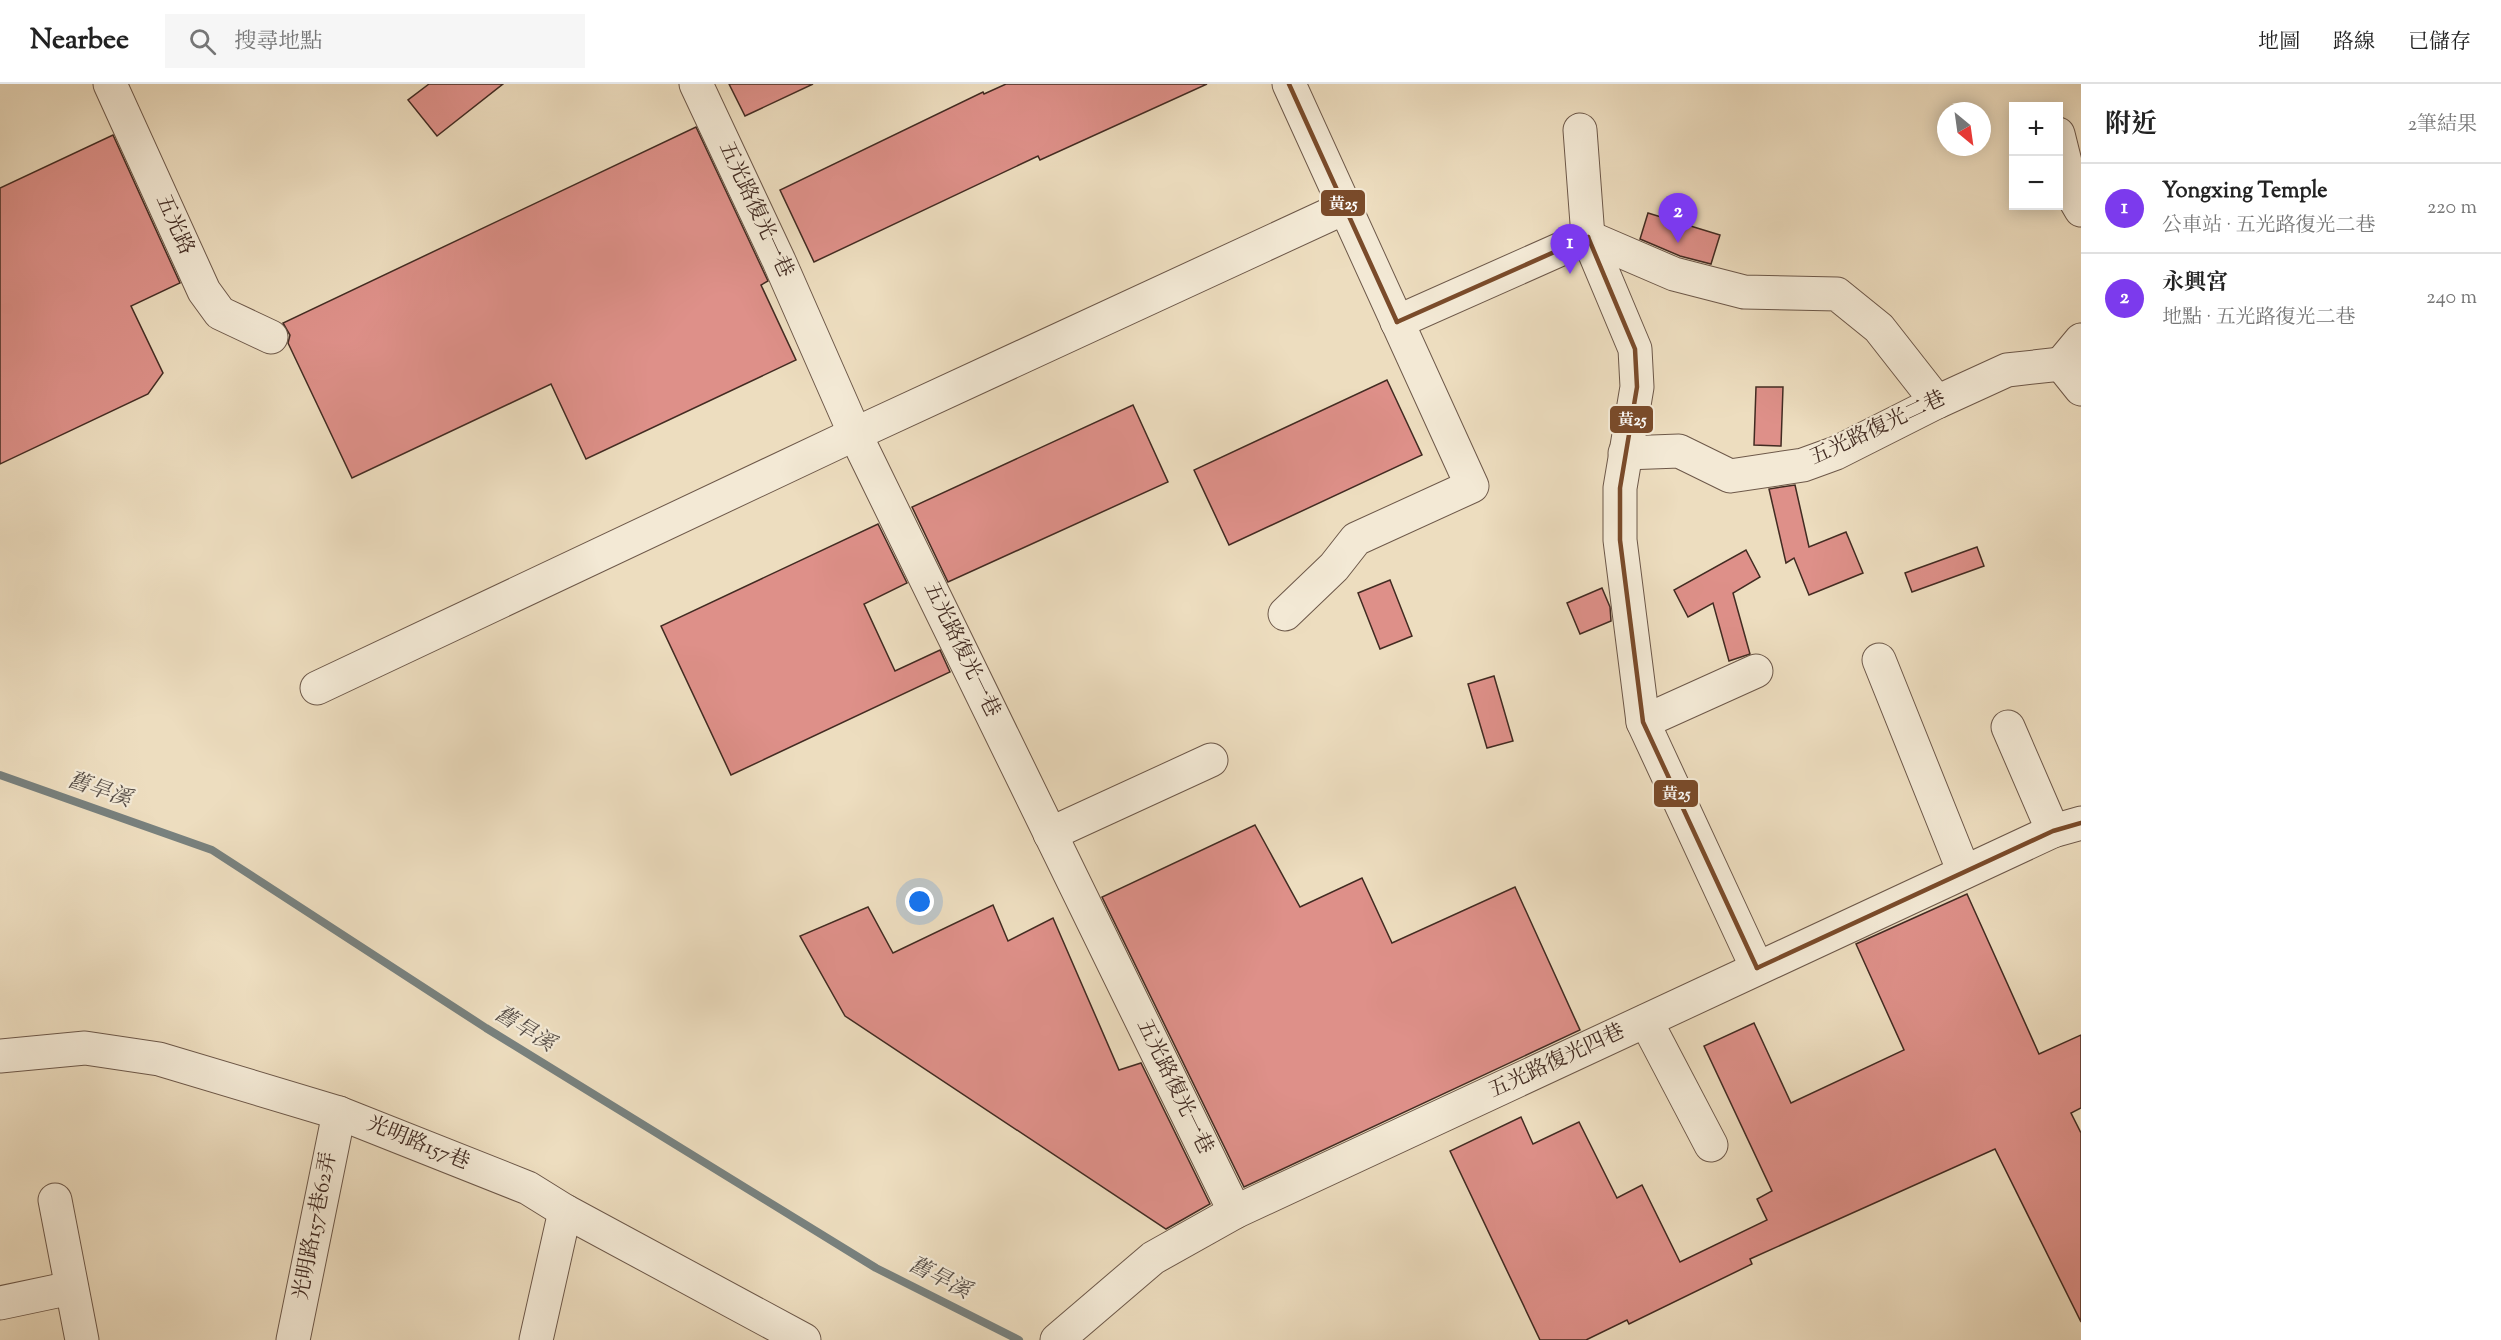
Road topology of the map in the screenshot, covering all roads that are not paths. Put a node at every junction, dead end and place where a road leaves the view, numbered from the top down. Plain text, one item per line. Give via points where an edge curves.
1 (110, 84) edge
2 (696, 84) edge
3 (1289, 84) edge
4 (1580, 130) dead end
5 (2063, 154) edge
6 (1346, 207) junction
7 (2081, 210) edge
8 (1588, 237) junction
9 (1397, 322) junction
10 (271, 337) dead end
11 (2074, 364) edge
12 (1938, 402) junction
13 (855, 434) junction
14 (1625, 453) junction
15 (1285, 614) dead end
16 (1879, 660) dead end
17 (1756, 671) dead end
18 (317, 688) dead end
19 (1643, 722) junction
20 (2008, 727) dead end
21 (1211, 760) dead end
22 (2067, 827) edge
23 (1050, 834) junction
24 (1964, 872) junction
25 (1757, 968) junction
26 (1646, 1021) junction
27 (0, 1056) edge
28 (339, 1113) junction
29 (1711, 1145) dead end
30 (55, 1200) dead end
31 (565, 1211) junction
32 (1235, 1212) junction
33 (71, 1288) junction
34 (0, 1303) edge
35 (82, 1340) edge
36 (293, 1340) edge
37 (536, 1340) edge
38 (804, 1340) edge
39 (1057, 1340) edge

1 - 10 street, 五光路 via 204,291 219,313
2 - 13 street, 五光路復光一巷
3 - 6 street
4 - 8 street
5 - 7 street
6 - 9 street
6 - 13 street
8 - 9 street
8 - 12 street via 1674,274 1744,292 1837,294 1879,328
8 - 14 street via 1635,348 1637,387
9 - 15 street via 1472,486 1356,539 1334,567
11 - 12 street, 五光路復光二巷 via 2007,370
12 - 14 street, 五光路復光二巷 via 1836,453 1803,465 1730,476 1679,451
13 - 18 street
13 - 23 street, 五光路復光一巷
14 - 19 street via 1620,540
16 - 24 street
17 - 19 street
19 - 25 street
20 - 22 street
21 - 23 street
22 - 24 street, 五光路復光四巷
23 - 32 street, 五光路復光一巷
24 - 25 street, 五光路復光四巷
25 - 26 street, 五光路復光四巷
26 - 29 street
26 - 32 street, 五光路復光四巷
27 - 28 street, 光明路157巷 via 85,1048 159,1059
28 - 31 street, 光明路157巷 via 528,1188
28 - 36 street, 光明路157巷62弄
30 - 33 street
31 - 37 street
31 - 38 street, 光明路157巷
32 - 39 street, 五光路復光四巷 via 1153,1258
33 - 34 street
33 - 35 street

